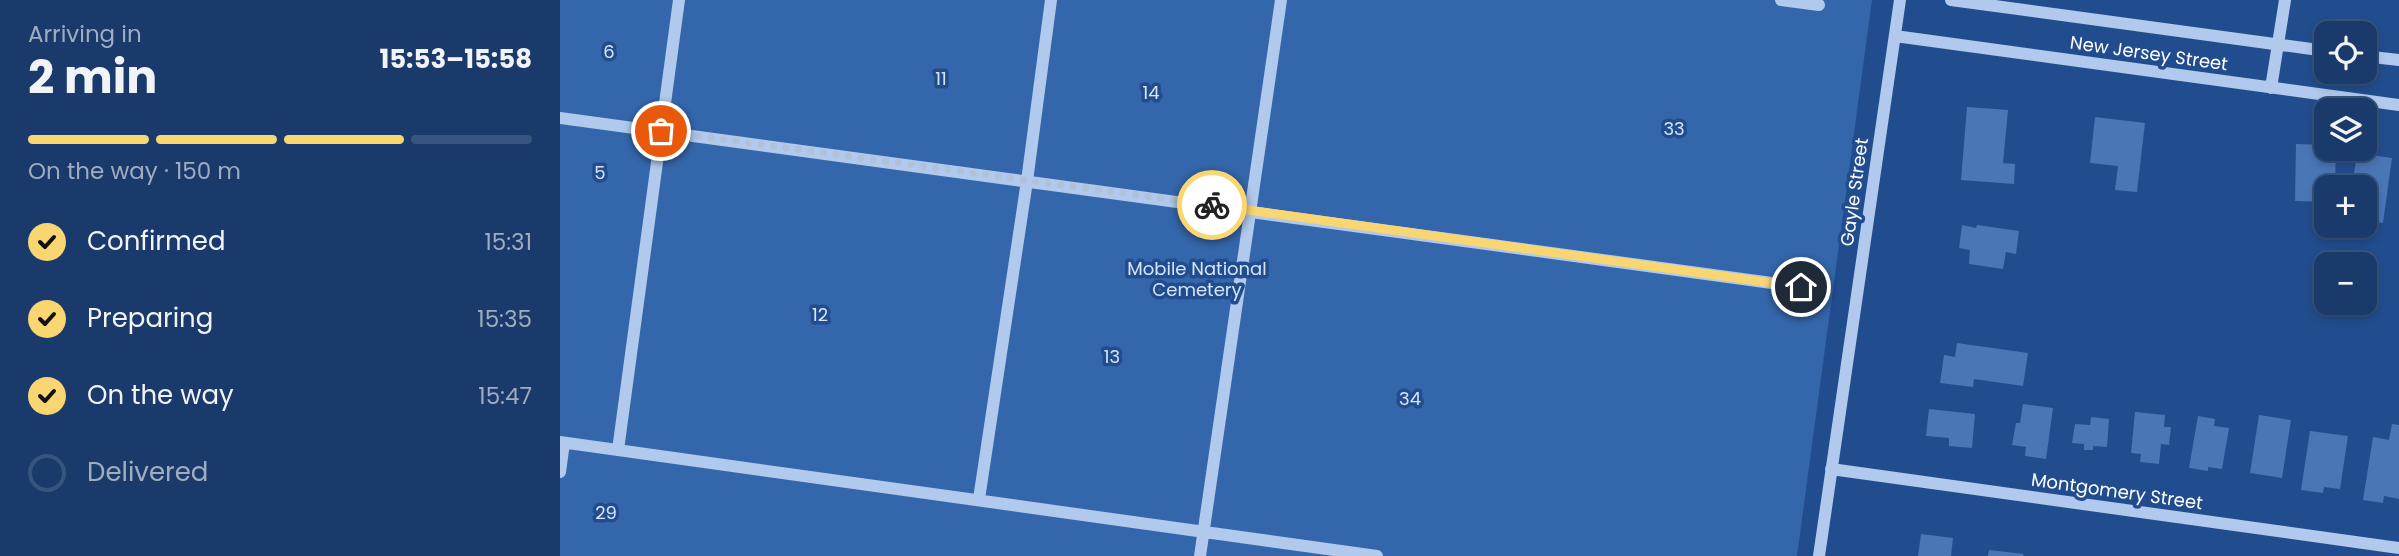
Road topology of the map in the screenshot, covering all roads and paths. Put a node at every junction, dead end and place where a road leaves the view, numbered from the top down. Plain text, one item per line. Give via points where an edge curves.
1 (679, 0) edge
2 (1051, 0) edge
3 (1281, 0) edge
4 (1781, 0) edge
5 (1900, 0) edge
6 (1951, 0) edge
7 (2285, 0) edge
8 (1819, 5) dead end
9 (1895, 36) junction
10 (2278, 45) junction
11 (2314, 50) edge
12 (2377, 57) edge
13 (2399, 60) edge
14 (2271, 88) junction
15 (2399, 105) edge
16 (560, 118) edge
17 (661, 131) junction
18 (1027, 181) junction
19 (1251, 211) junction
20 (1801, 287) dead end
21 (562, 442) edge
22 (618, 450) junction
23 (1831, 469) junction
24 (560, 472) edge
25 (979, 499) junction
26 (1204, 531) junction
27 (2399, 548) edge
28 (1200, 556) edge
29 (1377, 556) edge
30 (1819, 556) edge

1 - 17 street
2 - 18 street
3 - 19 street
4 - 8 street
5 - 9 street, Gayle Street
6 - 10 street, New Jersey Street
7 - 10 street
9 - 14 street, New Jersey Street
9 - 23 street, Gayle Street
10 - 11 street, New Jersey Street
10 - 14 street
12 - 13 street
14 - 15 street, New Jersey Street
16 - 17 street
17 - 18 street
17 - 22 street
18 - 19 street
18 - 25 street
19 - 20 street
19 - 26 street
21 - 22 street
21 - 24 street
22 - 25 street
23 - 27 street, Montgomery Street
23 - 30 street, Gayle Street
25 - 26 street
26 - 28 street
26 - 29 street

